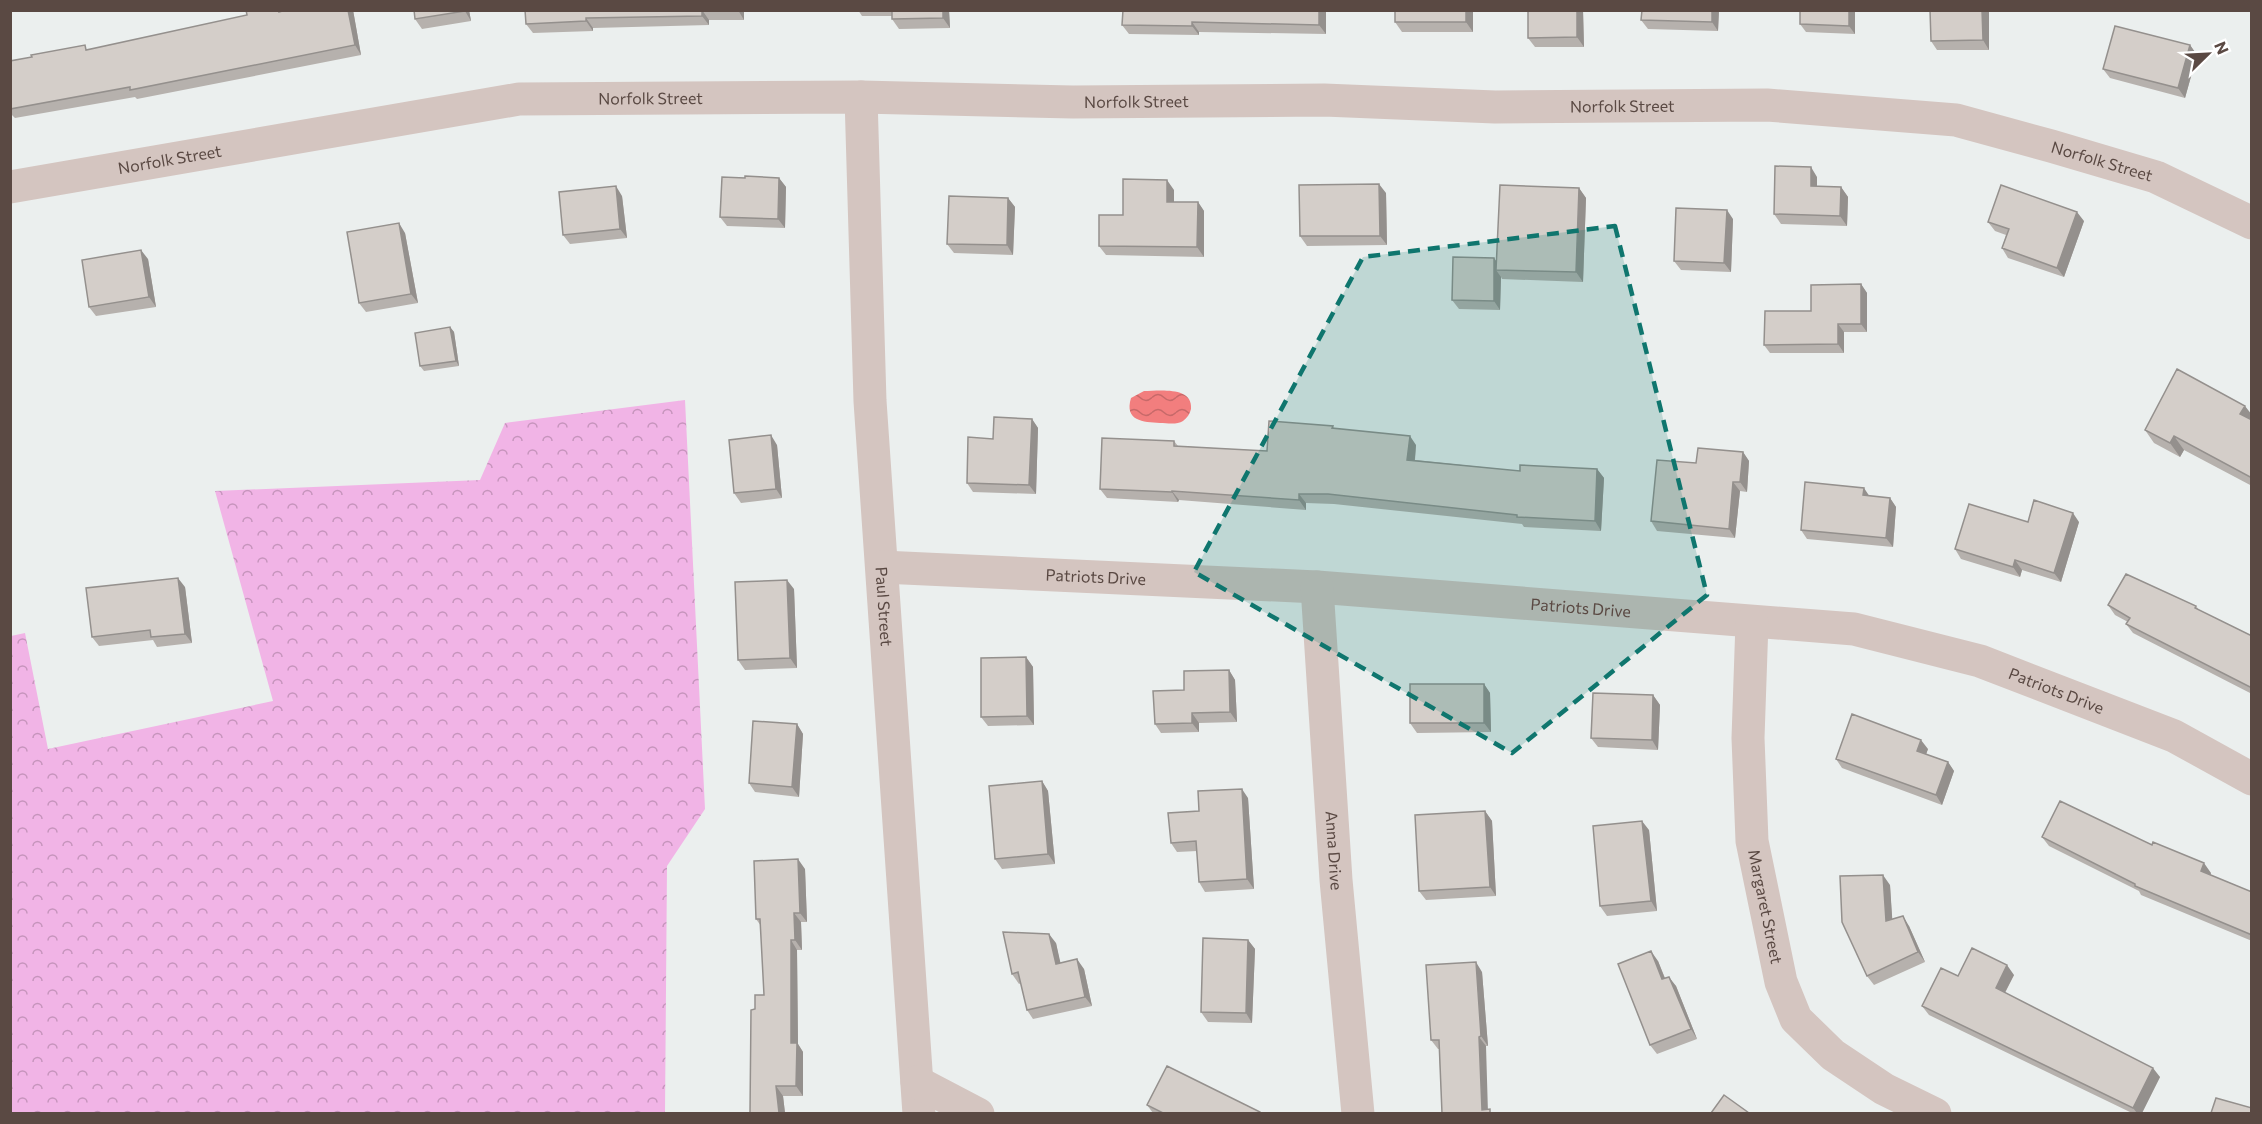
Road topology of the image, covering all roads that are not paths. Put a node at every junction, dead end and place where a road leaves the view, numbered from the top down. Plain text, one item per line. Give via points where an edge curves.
1 (861, 98) junction
2 (10, 187) edge
3 (2252, 223) edge
4 (882, 567) junction
5 (1317, 587) junction
6 (1752, 622) junction
7 (2252, 779) edge
8 (918, 1098) edge
9 (978, 1113) edge
10 (1358, 1113) edge
11 (1935, 1113) edge

1 - 2 street, Norfolk Street via 519,99
1 - 3 street, Norfolk Street via 1073,102 1324,100 1495,107 1767,105 1956,120 2156,177
1 - 4 street, Paul Street via 870,400
4 - 5 street, Patriots Drive
4 - 8 street, Paul Street
5 - 6 street, Patriots Drive
5 - 10 street, Anna Drive via 1336,880
6 - 7 street, Patriots Drive via 1854,629 1980,661 2174,736
6 - 11 street, Margaret Street via 1748,738 1752,841 1781,982 1796,1019 1833,1054 1884,1089
8 - 9 street

